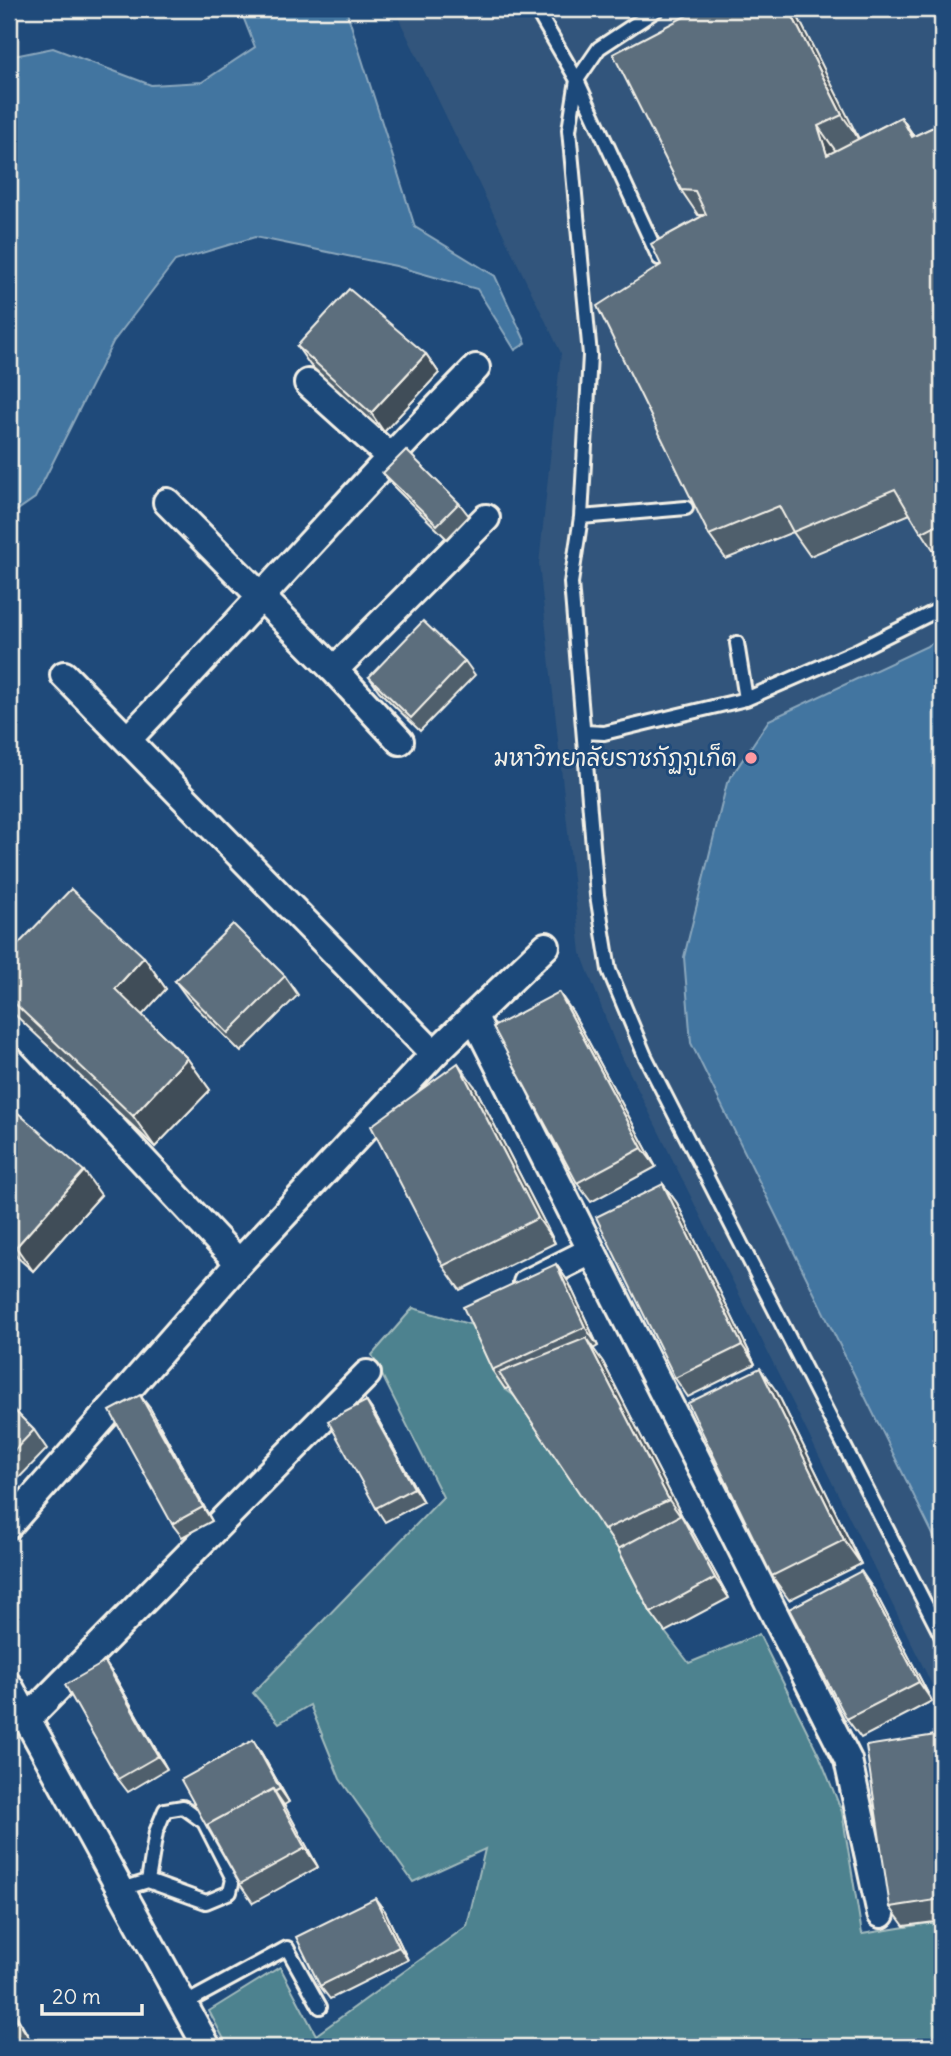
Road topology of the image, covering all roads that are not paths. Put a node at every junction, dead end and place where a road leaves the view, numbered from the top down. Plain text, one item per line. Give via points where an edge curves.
1 (536, 9) edge
2 (658, 9) edge
3 (577, 80) junction
4 (666, 275) edge
5 (476, 368) dead end
6 (308, 383) dead end
7 (389, 456) junction
8 (167, 502) dead end
9 (686, 508) edge
10 (581, 517) junction
11 (486, 518) dead end
12 (263, 598) junction
13 (942, 608) edge
14 (737, 643) dead end
15 (334, 670) junction
16 (64, 675) dead end
17 (746, 699) junction
18 (584, 732) junction
19 (128, 739) junction
20 (400, 740) dead end
21 (546, 946) dead end
22 (9, 1017) edge
23 (474, 1017) junction
24 (434, 1054) junction
25 (591, 1251) junction
26 (239, 1263) junction
27 (508, 1293) edge
28 (367, 1374) dead end
29 (14, 1507) edge
30 (942, 1637) edge
31 (9, 1686) edge
32 (29, 1717) junction
33 (148, 1881) junction
34 (122, 1889) junction
35 (880, 1914) dead end
36 (184, 2004) junction
37 (320, 2007) dead end
38 (208, 2047) edge

1 - 3 lane
2 - 3 lane via 599,48
3 - 4 lane
3 - 10 lane via 569,130 590,355
5 - 7 street
6 - 7 street
7 - 12 street
8 - 12 street
9 - 10 lane
10 - 18 lane via 571,583
11 - 15 street
12 - 15 street
12 - 19 street
13 - 17 lane
14 - 17 lane
15 - 20 street
16 - 19 street
17 - 18 lane via 604,733
18 - 30 lane via 597,895 609,970 645,1056
19 - 24 street
21 - 23 street
22 - 26 street
23 - 24 street
23 - 25 street
24 - 26 street
25 - 27 street
25 - 35 street via 848,1760
26 - 29 street
28 - 32 street
31 - 32 street
32 - 34 street
33 - 33 lane via 156,1832 165,1810 183,1807 204,1822 233,1879 230,1892 206,1902
33 - 34 lane
34 - 36 street
36 - 37 lane via 287,1948
36 - 38 street

